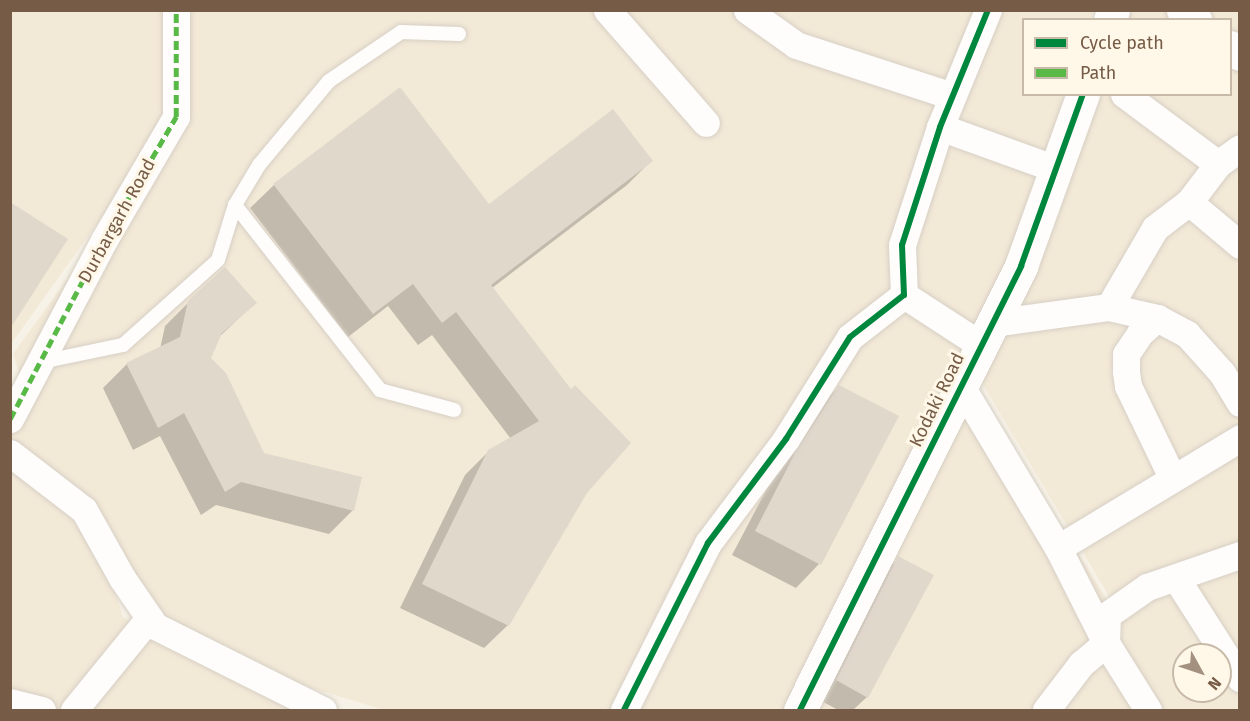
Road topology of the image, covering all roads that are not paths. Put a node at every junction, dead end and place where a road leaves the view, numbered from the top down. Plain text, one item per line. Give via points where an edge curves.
1 (176, 10) edge
2 (607, 10) edge
3 (747, 10) edge
4 (988, 10) edge
5 (459, 34) dead end
6 (952, 96) junction
7 (1082, 96) edge
8 (1127, 96) edge
9 (706, 123) dead end
10 (940, 127) junction
11 (1229, 156) edge
12 (1056, 169) junction
13 (1189, 202) junction
14 (236, 205) junction
15 (1239, 245) edge
16 (904, 295) junction
17 (1109, 307) junction
18 (1157, 318) junction
19 (987, 334) junction
20 (40, 362) junction
21 (1231, 368) edge
22 (961, 386) junction
23 (1239, 404) edge
24 (454, 410) dead end
25 (10, 419) edge
26 (1239, 438) edge
27 (10, 453) edge
28 (1172, 477) junction
29 (1058, 548) junction
30 (1239, 555) edge
31 (1176, 578) junction
32 (149, 618) junction
33 (1106, 643) junction
34 (1239, 678) edge
35 (10, 702) edge
36 (42, 711) edge
37 (74, 711) edge
38 (323, 711) edge
39 (624, 711) edge
40 (800, 711) edge
41 (1046, 711) edge
42 (1148, 711) edge

1 - 20 street, Durbargarh Road via 176,117 104,240
2 - 9 street
3 - 6 street via 796,45
4 - 6 street
5 - 14 lane via 401,32 329,81 259,165
6 - 10 street
7 - 12 street, Kodaki Road
8 - 11 street
10 - 12 street
10 - 16 street via 902,245
11 - 13 street
12 - 19 street, Kodaki Road via 1021,266
13 - 15 street
13 - 17 street via 1155,228
14 - 20 lane via 218,260 123,345
14 - 24 lane via 380,390
16 - 19 street
16 - 39 street via 850,337 786,439 708,543
17 - 18 street
17 - 19 street
18 - 21 street via 1187,334
18 - 28 street via 1140,333 1126,354 1126,371 1128,386
19 - 22 street, Kodaki Road
20 - 25 street, Durbargarh Road
21 - 23 street
22 - 29 street
22 - 40 street, Kodaki Road
26 - 28 street
27 - 32 street via 84,510
28 - 29 street
29 - 33 street
30 - 31 street
31 - 33 street via 1147,587 1107,615
31 - 34 street
32 - 37 street
32 - 38 street via 155,626
33 - 41 street via 1081,664
33 - 42 street
35 - 36 street

